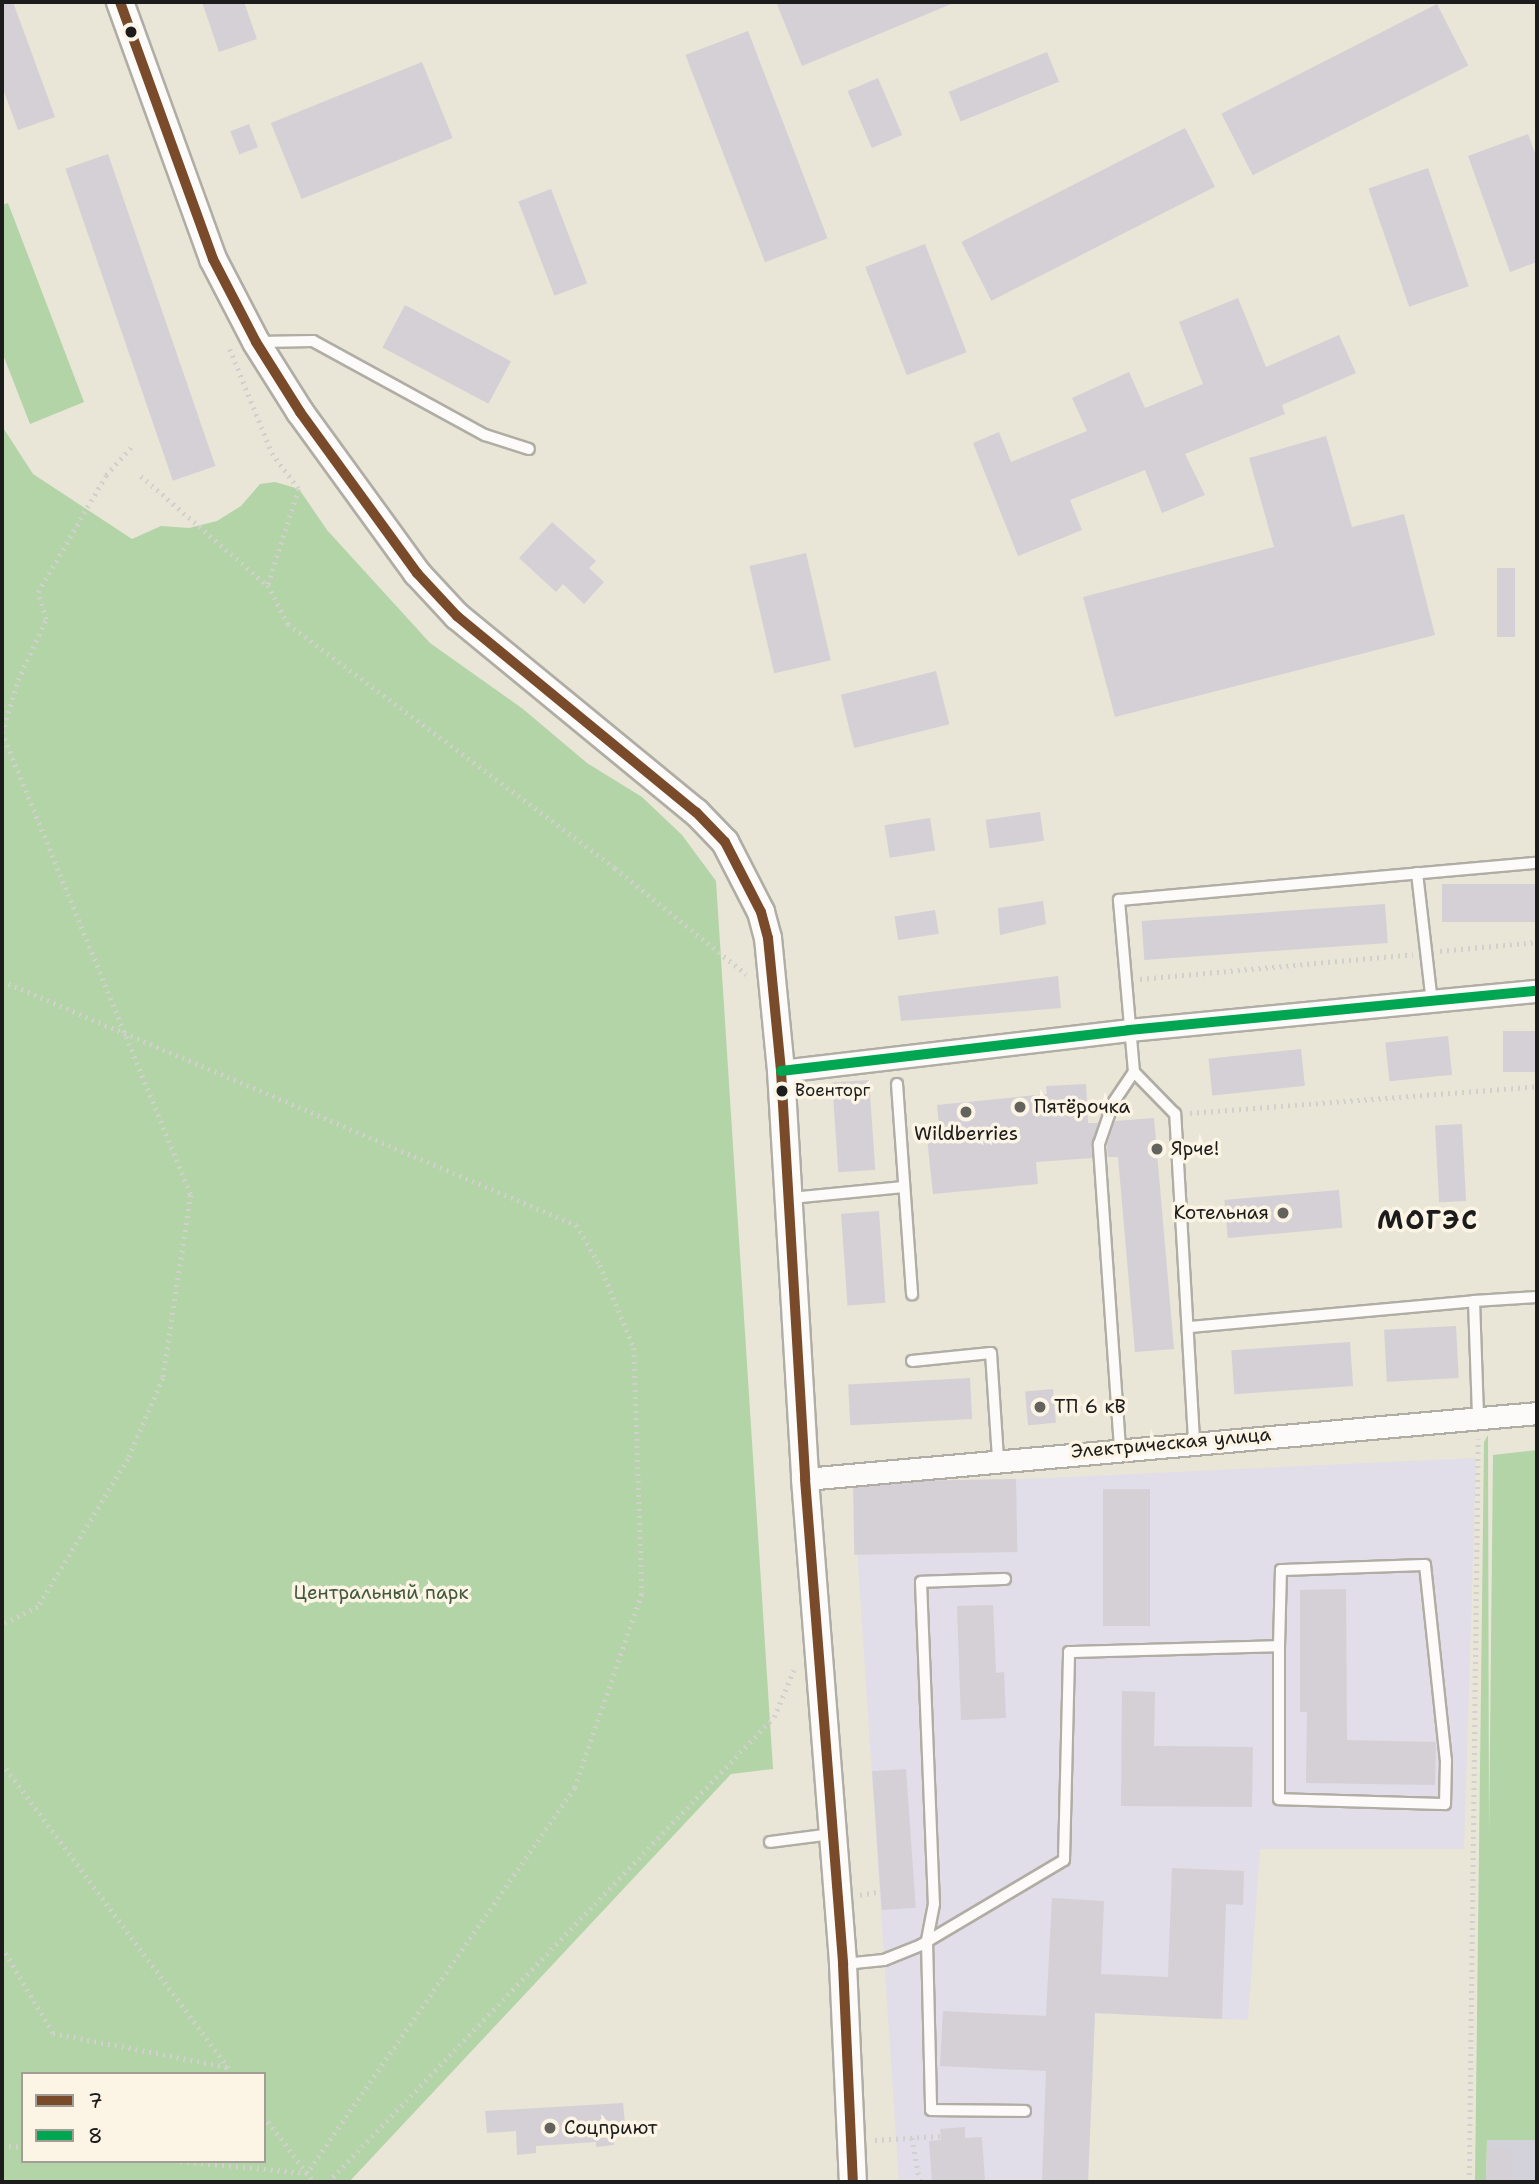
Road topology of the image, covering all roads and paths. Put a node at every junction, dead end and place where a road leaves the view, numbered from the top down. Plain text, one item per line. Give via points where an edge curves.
1 (120, 2) edge
2 (226, 338) dead end
3 (256, 342) junction
4 (131, 447) dead end
5 (529, 449) dead end
6 (141, 476) dead end
7 (268, 585) junction
8 (2, 733) edge
9 (1537, 863) edge
10 (1417, 873) junction
11 (1537, 942) edge
12 (1426, 953) junction
13 (1125, 980) junction
14 (2, 981) edge
15 (746, 981) dead end
16 (1537, 991) edge
17 (1432, 1002) junction
18 (1129, 1030) junction
19 (125, 1034) junction
20 (781, 1071) junction
21 (1134, 1072) junction
22 (897, 1084) dead end
23 (1537, 1086) edge
24 (1175, 1114) junction
25 (904, 1187) junction
26 (790, 1198) junction
27 (912, 1294) dead end
28 (1537, 1297) edge
29 (1474, 1301) junction
30 (1190, 1327) junction
31 (912, 1361) dead end
32 (1537, 1413) edge
33 (1478, 1417) junction
34 (1194, 1440) junction
35 (1120, 1448) junction
36 (998, 1460) junction
37 (805, 1479) junction
38 (1005, 1579) dead end
39 (2, 1625) edge
40 (1279, 1646) junction
41 (801, 1653) dead end
42 (802, 1667) dead end
43 (802, 1680) dead end
44 (2, 1763) edge
45 (832, 1834) junction
46 (770, 1842) dead end
47 (880, 1891) dead end
48 (856, 1895) dead end
49 (927, 1941) junction
50 (2, 1947) edge
51 (842, 1964) junction
52 (228, 2067) junction
53 (232, 2072) edge
54 (1025, 2111) dead end
55 (266, 2119) edge
56 (940, 2136) dead end
57 (912, 2138) junction
58 (871, 2140) dead end
59 (2, 2145) edge
60 (21, 2147) edge
61 (201, 2163) edge
62 (307, 2173) junction
63 (314, 2182) edge
64 (328, 2182) edge
65 (853, 2182) edge
66 (920, 2182) edge
67 (1469, 2182) edge

1 - 3 street via 213,259
2 - 7 path via 272,453 299,489
3 - 5 lane via 313,341 485,435
3 - 20 street via 300,412 417,573 457,616 696,812 725,842 748,882 768,938
4 - 8 path via 106,475 38,592 46,619 18,680
6 - 7 path
7 - 15 path via 288,624 745,969
8 - 19 path
9 - 10 lane
10 - 12 lane
10 - 13 lane via 1119,900
11 - 12 path
12 - 13 path
12 - 17 lane
13 - 18 lane
14 - 19 path
16 - 17 street
17 - 18 street
18 - 20 street
18 - 21 lane
19 - 39 path via 191,1195 163,1378 128,1459 38,1607
19 - 62 path via 576,1225 600,1265 634,1348 642,1594 575,1788
20 - 26 street
21 - 24 lane
21 - 35 lane via 1114,1102 1099,1144
22 - 25 lane
23 - 24 path
24 - 30 lane
25 - 26 lane
25 - 27 lane
26 - 37 street
28 - 29 lane
29 - 30 lane
29 - 33 lane
30 - 34 lane
31 - 36 lane via 991,1353
32 - 33 street, Электрическая улица
33 - 34 street, Электрическая улица
33 - 67 path
34 - 35 street, Электрическая улица
35 - 36 street, Электрическая улица
36 - 37 street, Электрическая улица
37 - 45 street
38 - 49 lane via 920,1583 934,1905
40 - 40 lane via 1282,1570 1424,1565 1446,1760 1445,1804 1279,1799
40 - 49 lane via 1069,1652 1064,1860
41 - 64 path via 774,1717
42 - 43 path
44 - 52 path
45 - 46 lane
45 - 51 street
47 - 48 path
49 - 51 lane via 884,1960
49 - 54 lane via 931,2110
50 - 52 path via 53,2033
51 - 65 street
52 - 53 path
55 - 62 path
56 - 57 path
57 - 58 path
57 - 66 path
59 - 60 path
61 - 62 path
62 - 63 path

